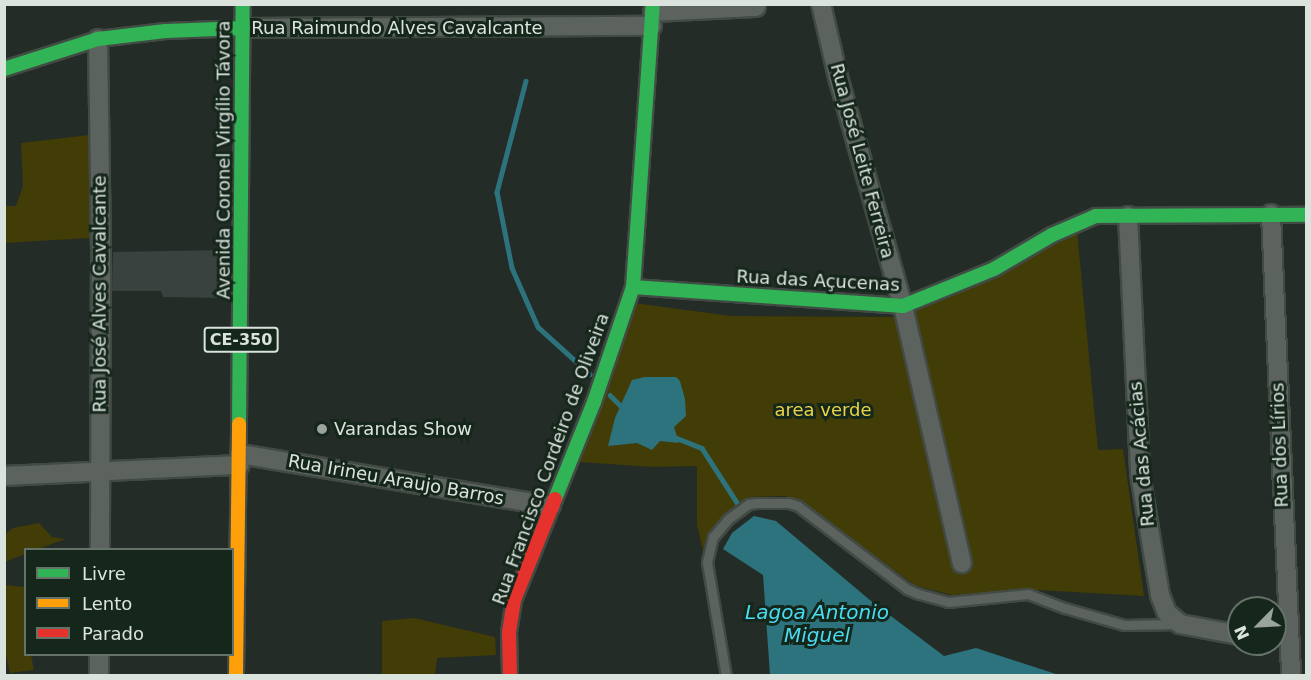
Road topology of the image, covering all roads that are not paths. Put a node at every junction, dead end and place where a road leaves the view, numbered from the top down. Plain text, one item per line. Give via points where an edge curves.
1 (243, 4) edge
2 (821, 4) edge
3 (756, 7) dead end
4 (653, 14) edge
5 (243, 28) junction
6 (98, 39) junction
7 (4, 69) edge
8 (1271, 214) junction
9 (1306, 215) edge
10 (1128, 216) junction
11 (633, 287) junction
12 (903, 306) junction
13 (240, 459) junction
14 (100, 471) junction
15 (4, 476) edge
16 (551, 506) junction
17 (100, 548) edge
18 (962, 563) dead end
19 (1281, 596) edge
20 (1180, 624) junction
21 (1227, 633) edge
22 (99, 656) edge
23 (1286, 656) edge
24 (99, 675) edge
25 (236, 675) edge
26 (510, 675) edge
27 (726, 675) edge
28 (1291, 675) edge

1 - 5 street, Avenida Coronel Virgílio Távora / CE-350
2 - 12 street, Rua José Leite Ferreira
3 - 4 street, Rua Raimundo Alves Cavalcante
4 - 5 street, Rua Raimundo Alves Cavalcante
4 - 11 street, Rua Francisco Cordeiro de Oliveira
5 - 6 street, Rua Raimundo Alves Cavalcante
5 - 13 street, Avenida Coronel Virgílio Távora / CE-350
6 - 7 street, Rua Raimundo Alves Cavalcante
6 - 14 street, Rua José Alves Cavalcante
8 - 9 street, Rua das Açucenas
8 - 10 street, Rua das Açucenas
8 - 19 street, Rua dos Lírios
10 - 12 street, Rua das Açucenas via 1096,216 1083,221 994,269
10 - 20 street, Rua das Acácias via 1140,474 1160,596 1167,612
11 - 12 street, Rua das Açucenas
11 - 16 street, Rua Francisco Cordeiro de Oliveira via 594,402
12 - 18 street, Rua José Leite Ferreira
13 - 14 street, Rua Irineu Araujo Barros
13 - 16 street, Rua Irineu Araujo Barros
13 - 25 street, Avenida Coronel Virgílio Távora / CE-350
14 - 15 street, Rua Irineu Araujo Barros
14 - 17 street, Rua José Alves Cavalcante
16 - 26 street, Rua Francisco Cordeiro de Oliveira via 514,600 509,632
20 - 21 street
20 - 27 lane via 1124,625 1028,594 948,602 919,594 907,589 798,506 756,503 728,519 713,537 707,562
22 - 24 street
23 - 28 street, Rua dos Lírios

